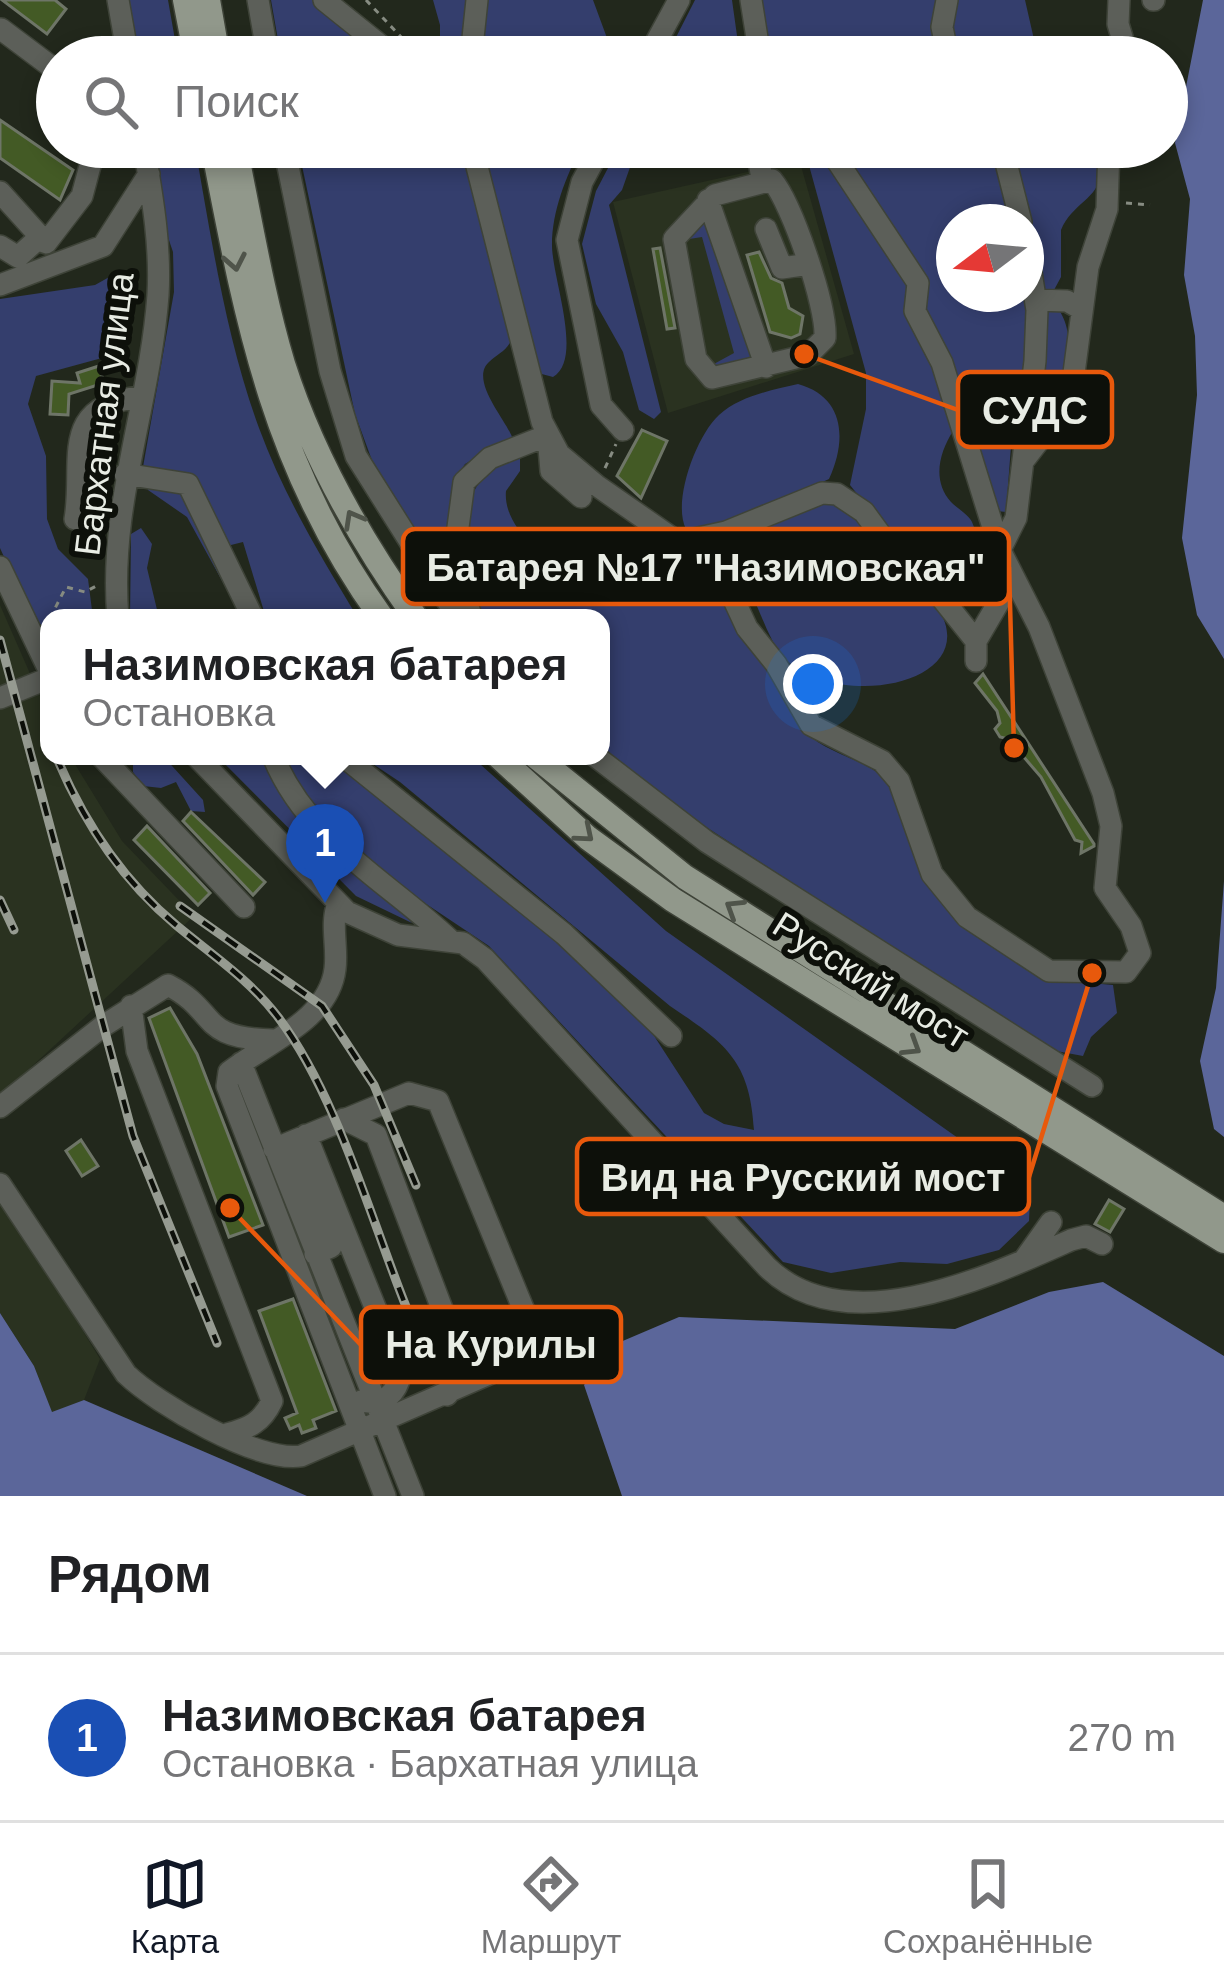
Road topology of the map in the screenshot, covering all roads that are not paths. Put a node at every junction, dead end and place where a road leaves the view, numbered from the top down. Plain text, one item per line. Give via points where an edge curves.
1 (185, 0) edge
2 (208, 0) edge
3 (258, 0) edge
4 (324, 0) edge
5 (477, 0) edge
6 (679, 0) edge
7 (751, 0) edge
8 (947, 0) edge
9 (1119, 0) edge
10 (119, 1) edge
11 (1, 29) edge
12 (125, 36) edge
13 (192, 36) edge
14 (214, 36) edge
15 (264, 36) edge
16 (369, 36) edge
17 (473, 36) edge
18 (659, 36) edge
19 (757, 36) edge
20 (944, 36) edge
21 (1122, 36) edge
22 (36, 55) edge
23 (89, 168) edge
24 (147, 168) edge
25 (217, 168) edge
26 (240, 168) edge
27 (288, 168) edge
28 (477, 168) edge
29 (590, 168) edge
30 (761, 168) edge
31 (841, 168) edge
32 (1008, 168) edge
33 (1108, 168) edge
34 (148, 174) junction
35 (763, 180) junction
36 (0, 192) edge
37 (708, 200) junction
38 (1017, 204) edge
39 (790, 221) junction
40 (766, 230) junction
41 (44, 240) junction
42 (727, 243) junction
43 (0, 246) edge
44 (62, 263) junction
45 (809, 264) junction
46 (0, 285) edge
47 (1044, 299) edge
48 (1081, 309) junction
49 (1035, 312) edge
50 (766, 367) junction
51 (527, 368) junction
52 (141, 397) junction
53 (529, 414) dead end
54 (623, 430) road end
55 (548, 435) junction
56 (1023, 461) junction
57 (125, 474) junction
58 (75, 519) dead end
59 (680, 542) junction
60 (1000, 550) junction
61 (0, 567) edge
62 (1000, 600) junction
63 (118, 609) edge
64 (250, 609) edge
65 (376, 609) edge
66 (410, 609) edge
67 (451, 609) edge
68 (469, 609) edge
69 (1039, 627) junction
70 (40, 654) edge
71 (40, 678) edge
72 (0, 698) edge
73 (109, 765) edge
74 (205, 765) edge
75 (278, 765) edge
76 (354, 765) edge
77 (508, 765) edge
78 (546, 765) edge
79 (607, 765) edge
80 (338, 903) junction
81 (244, 908) dead end
82 (449, 939) junction
83 (131, 1006) junction
84 (671, 1036) dead end
85 (274, 1040) junction
86 (241, 1063) junction
87 (1093, 1086) dead end
88 (0, 1107) edge
89 (344, 1120) junction
90 (290, 1142) junction
91 (0, 1184) edge
92 (1224, 1217) edge
93 (1051, 1222) dead end
94 (1224, 1241) edge
95 (1102, 1244) dead end
96 (1024, 1261) junction
97 (446, 1395) junction
98 (372, 1419) junction
99 (227, 1434) junction
100 (385, 1496) edge
101 (413, 1496) edge

1 - 13 main road
2 - 14 main road
3 - 15 street
4 - 16 street
5 - 17 street
6 - 18 street
7 - 19 street
8 - 20 street
9 - 21 street
10 - 12 street
11 - 22 street
23 - 41 street via 82,196
24 - 34 street, Бархатная улица
25 -> 65 main road via 277,423 330,535
66 -> 26 main road via 353,522 300,411
27 - 67 street via 356,456
28 - 51 street
29 - 54 street via 567,241 601,405
30 - 35 street
31 - 60 street via 918,283 916,311 942,364
32 - 38 street
33 - 48 street via 1107,209
34 - 44 street via 109,241
34 - 52 street, Бархатная улица via 158,294
35 - 37 street
35 - 39 street via 778,187
36 - 41 street
37 - 42 street
37 - 50 street via 677,232 672,253 696,359 712,378
39 - 40 street
39 - 45 street
40 - 42 street
40 - 45 street via 782,268
41 - 43 street via 19,257
41 - 44 street
42 - 50 street
44 - 46 street
45 - 50 street via 825,338 808,356
47 - 48 street
48 - 56 street via 1069,399
49 - 56 street
51 - 53 street via 518,375
51 - 55 street
52 - 57 street, Бархатная улица
52 - 58 street via 99,409 80,434
55 - 59 street via 588,491
55 - 68 street via 490,458 464,482 453,565
56 - 60 street via 1016,518
57 - 63 street, Бархатная улица
57 - 64 street via 188,484
59 - 62 street via 836,494 864,512 899,560 940,596 976,651
59 - 69 street via 721,572 811,725 882,761 899,781 932,874 967,917 1049,971 1126,972 1139,953 1106,888 1111,826 1103,793
60 - 62 street
60 - 69 street
61 - 70 street
62 - 69 street
71 - 72 street
73 - 81 street
74 - 80 street
75 - 82 street via 296,802 339,850
76 - 84 street via 564,934
77 -> 94 main road, Русский мост via 673,900
92 -> 78 main road, Русский мост via 686,878
79 - 87 street via 707,842
80 - 82 street via 398,935
80 - 85 street via 327,1000
82 - 96 street via 485,959 790,1284 856,1301 918,1297
83 - 85 street via 168,985 218,1033
83 - 88 street
83 - 99 street via 137,1051 272,1401 249,1429
85 - 86 street
86 - 90 street
86 - 98 street via 227,1086 347,1390
89 - 90 street
89 - 97 street via 376,1135 463,1364
89 - 97 street via 409,1094 438,1101 532,1330 528,1357 518,1365
90 - 98 street via 315,1254
90 - 98 street via 401,1372
91 - 99 street via 125,1374 151,1399
93 - 96 street
95 - 96 street via 1081,1237
97 - 98 street
98 - 99 street via 286,1459
98 - 100 street
98 - 101 street

